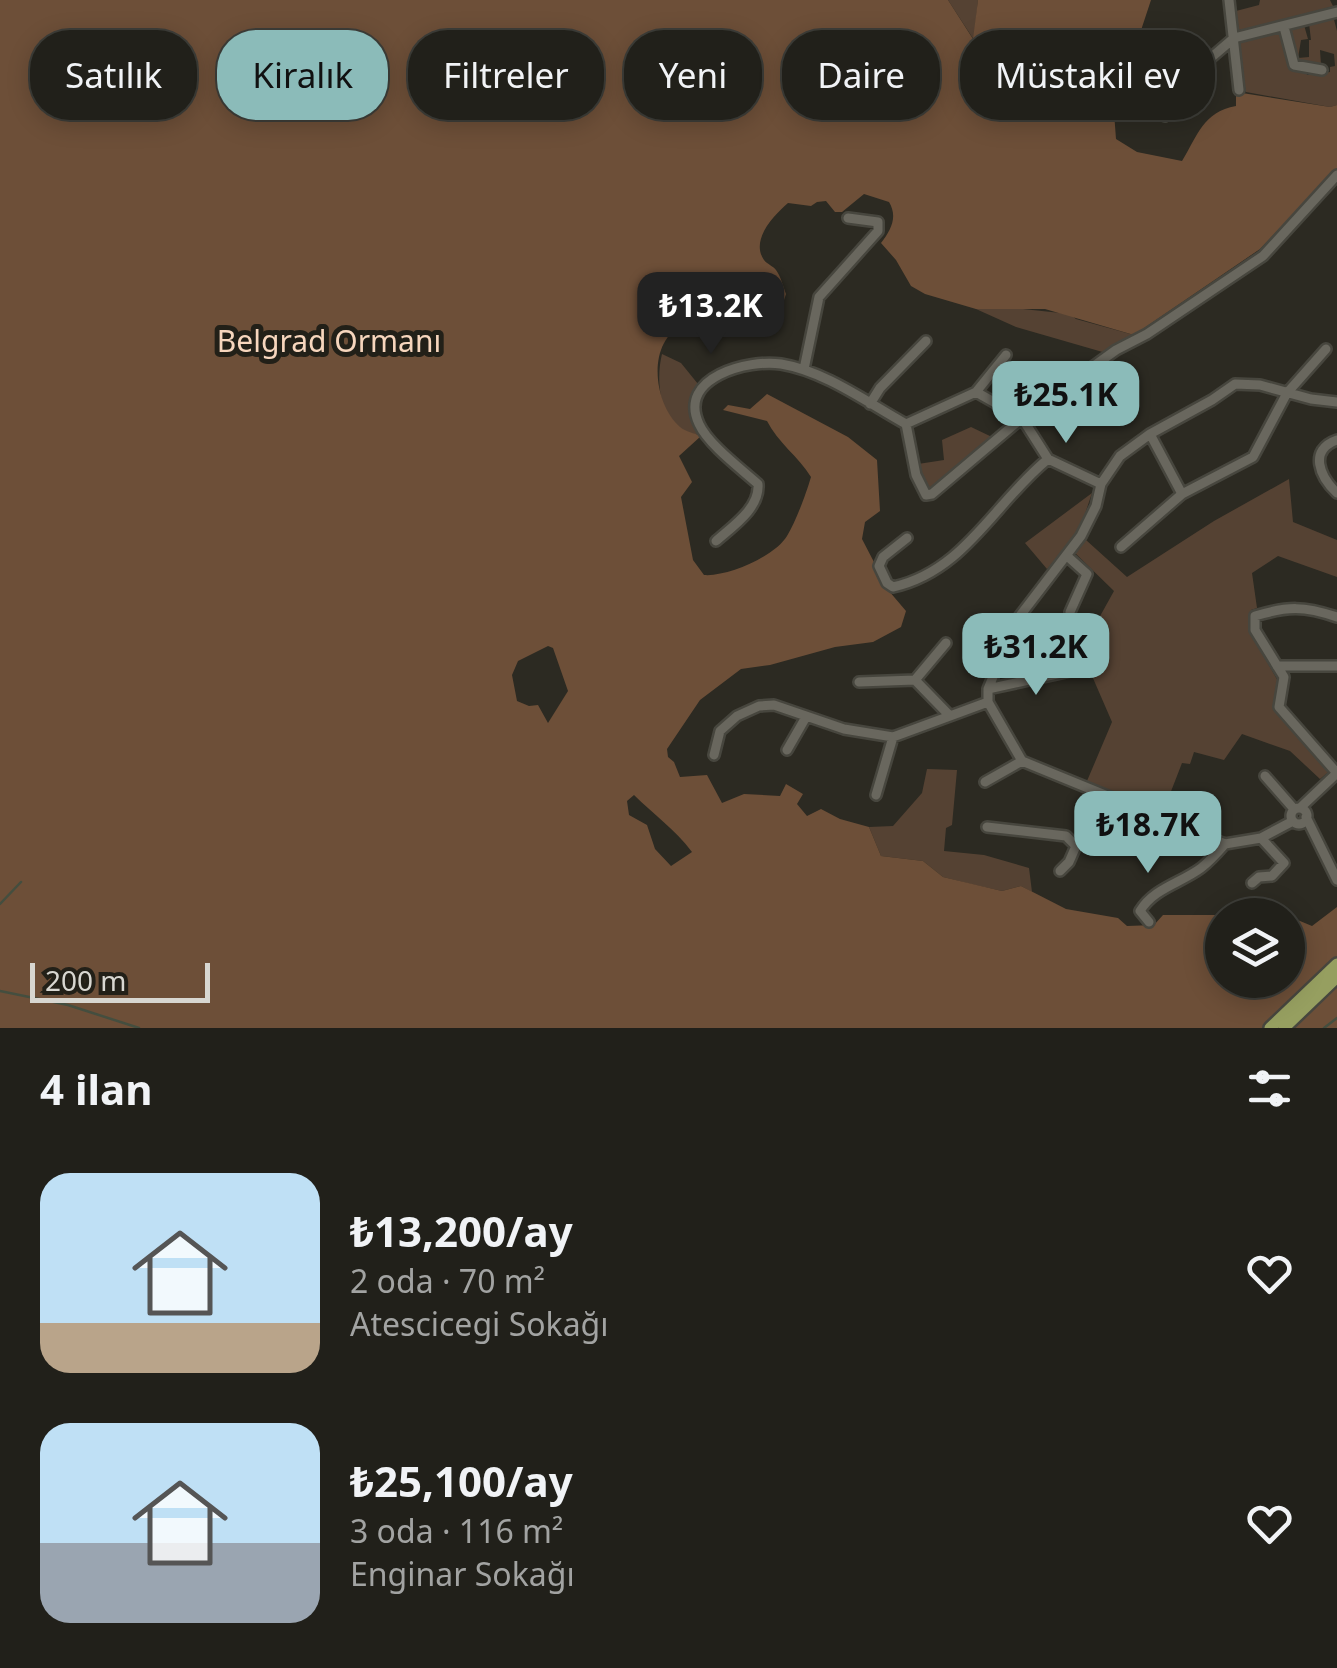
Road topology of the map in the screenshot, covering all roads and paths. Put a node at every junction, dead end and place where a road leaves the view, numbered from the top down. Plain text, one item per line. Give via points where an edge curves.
1 (1228, 0) edge
2 (1337, 12) edge
3 (1284, 27) junction
4 (1234, 38) junction
5 (1215, 54) edge
6 (1322, 70) dead end
7 (1238, 90) dead end
8 (1337, 175) edge
9 (848, 218) dead end
10 (926, 341) dead end
11 (1326, 349) dead end
12 (1006, 355) dead end
13 (804, 369) junction
14 (976, 392) junction
15 (1287, 393) junction
16 (1337, 402) edge
17 (870, 404) junction
18 (1022, 418) junction
19 (906, 424) junction
20 (1150, 434) junction
21 (1337, 440) edge
22 (1048, 459) junction
23 (1101, 484) junction
24 (1337, 493) edge
25 (1182, 494) junction
26 (907, 538) dead end
27 (716, 541) dead end
28 (1121, 547) dead end
29 (1067, 556) junction
30 (1070, 612) dead end
31 (1337, 617) edge
32 (946, 643) dead end
33 (1278, 666) junction
34 (1337, 666) edge
35 (1080, 670) dead end
36 (915, 680) junction
37 (859, 682) dead end
38 (988, 688) junction
39 (988, 702) junction
40 (949, 715) junction
41 (806, 717) junction
42 (893, 737) junction
43 (787, 750) dead end
44 (714, 755) dead end
45 (1022, 761) junction
46 (1337, 773) edge
47 (1265, 776) dead end
48 (985, 782) dead end
49 (876, 795) dead end
50 (1142, 810) junction
51 (1299, 815) junction
52 (987, 827) dead end
53 (1261, 838) junction
54 (1225, 844) junction
55 (1076, 846) junction
56 (1060, 872) dead end
57 (1337, 880) edge
58 (1252, 883) dead end
59 (1149, 922) dead end
60 (1337, 964) edge
61 (1337, 977) edge
62 (1270, 1028) edge
63 (1284, 1028) edge

1 - 4 street
2 - 3 street
3 - 4 street
3 - 6 street via 1294,64
4 - 5 street
4 - 7 street
8 - 18 street via 1262,256
9 - 13 street via 878,222 878,231 819,298
10 - 17 street
11 - 15 street
12 - 14 street
13 - 17 street
13 - 27 street via 754,364 700,388 699,425 758,484 759,494 742,519
14 - 18 street
14 - 19 street
15 - 16 street
15 - 20 street via 1234,384
15 - 25 street via 1254,457
17 - 19 street
18 - 19 street via 926,495
18 - 22 street
20 - 23 street via 1120,456
20 - 25 street
21 - 24 street via 1322,448 1318,460 1322,478
22 - 23 street
22 - 26 street via 949,562 922,580 894,587 880,566
23 - 29 street via 1082,536
25 - 28 street
29 - 30 street via 1088,574
29 - 38 street via 1016,621
31 - 33 street via 1286,606 1255,616 1255,630
32 - 36 street
33 - 34 street
33 - 46 street via 1284,677 1279,707
35 - 38 street
36 - 37 street
36 - 40 street
38 - 39 street
39 - 40 street
39 - 45 street
40 - 42 street
41 - 42 street
41 - 43 street
41 - 44 street via 790,708 759,706 720,732
42 - 49 street
45 - 48 street
45 - 50 street
46 - 51 street
47 - 51 street
50 - 54 street
50 - 55 street via 1110,836
51 - 53 street
51 - 57 street
52 - 55 street via 1066,836
53 - 54 street
53 - 58 street via 1284,863
54 - 59 street via 1200,869 1145,902 1140,911
55 - 56 street
60 - 62 main road
61 - 63 main road

